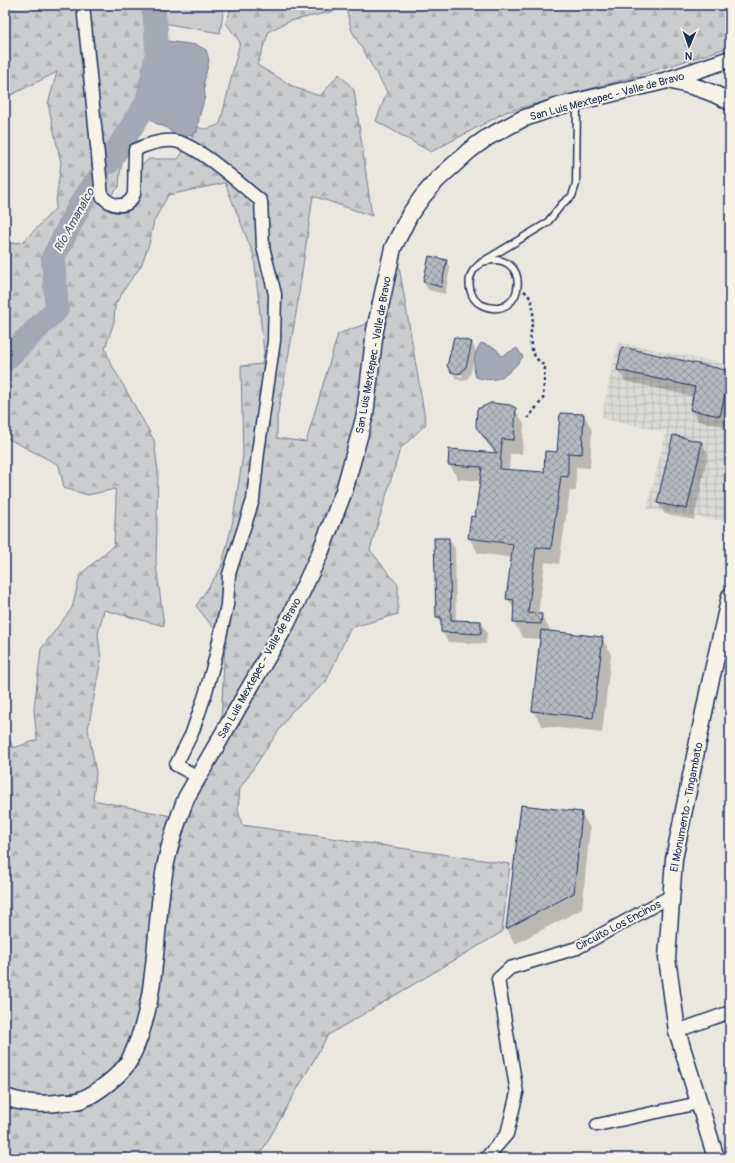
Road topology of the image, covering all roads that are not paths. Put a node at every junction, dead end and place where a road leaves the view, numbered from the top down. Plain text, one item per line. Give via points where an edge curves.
1 (84, 5) edge
2 (730, 59) edge
3 (668, 80) junction
4 (578, 102) junction
5 (730, 102) edge
6 (482, 262) junction
7 (730, 596) edge
8 (198, 777) junction
9 (671, 896) junction
10 (730, 1012) edge
11 (677, 1031) junction
12 (5, 1097) edge
13 (699, 1103) junction
14 (597, 1125) dead end
15 (486, 1158) edge
16 (716, 1158) edge

1 - 8 street via 102,196 107,202 122,206 133,198 135,150 153,142 175,141 199,151 261,201 263,247 274,294 274,341 253,500 229,574 227,605 205,695 192,733 176,764
2 - 3 main road, San Luis Mextepec - Valle de Bravo
3 - 4 main road, San Luis Mextepec - Valle de Bravo
3 - 5 main road via 694,86
4 - 6 lane via 576,184 572,196 547,223
4 - 8 main road, San Luis Mextepec - Valle de Bravo via 540,112 488,137 437,180 410,214 393,248 375,330 365,414 344,491 320,552 287,623
6 - 6 lane via 473,271 469,283 471,295 480,304 491,309 504,307 514,299 519,288 518,277 512,267 504,261 493,259
7 - 9 main road, El Monumento - Tingambato via 674,859
8 - 12 main road, San Luis Mextepec - Valle de Bravo via 186,798 175,828 164,873 144,1026 128,1062 107,1085 82,1100 48,1105 14,1101
9 - 11 main road, El Monumento - Tingambato via 667,958
9 - 15 street, Circuito Los Encinos via 577,948 510,968 498,979 517,1093 507,1134
10 - 11 street
11 - 13 main road, El Monumento - Tingambato
13 - 14 street
13 - 16 main road, El Monumento - Tingambato

